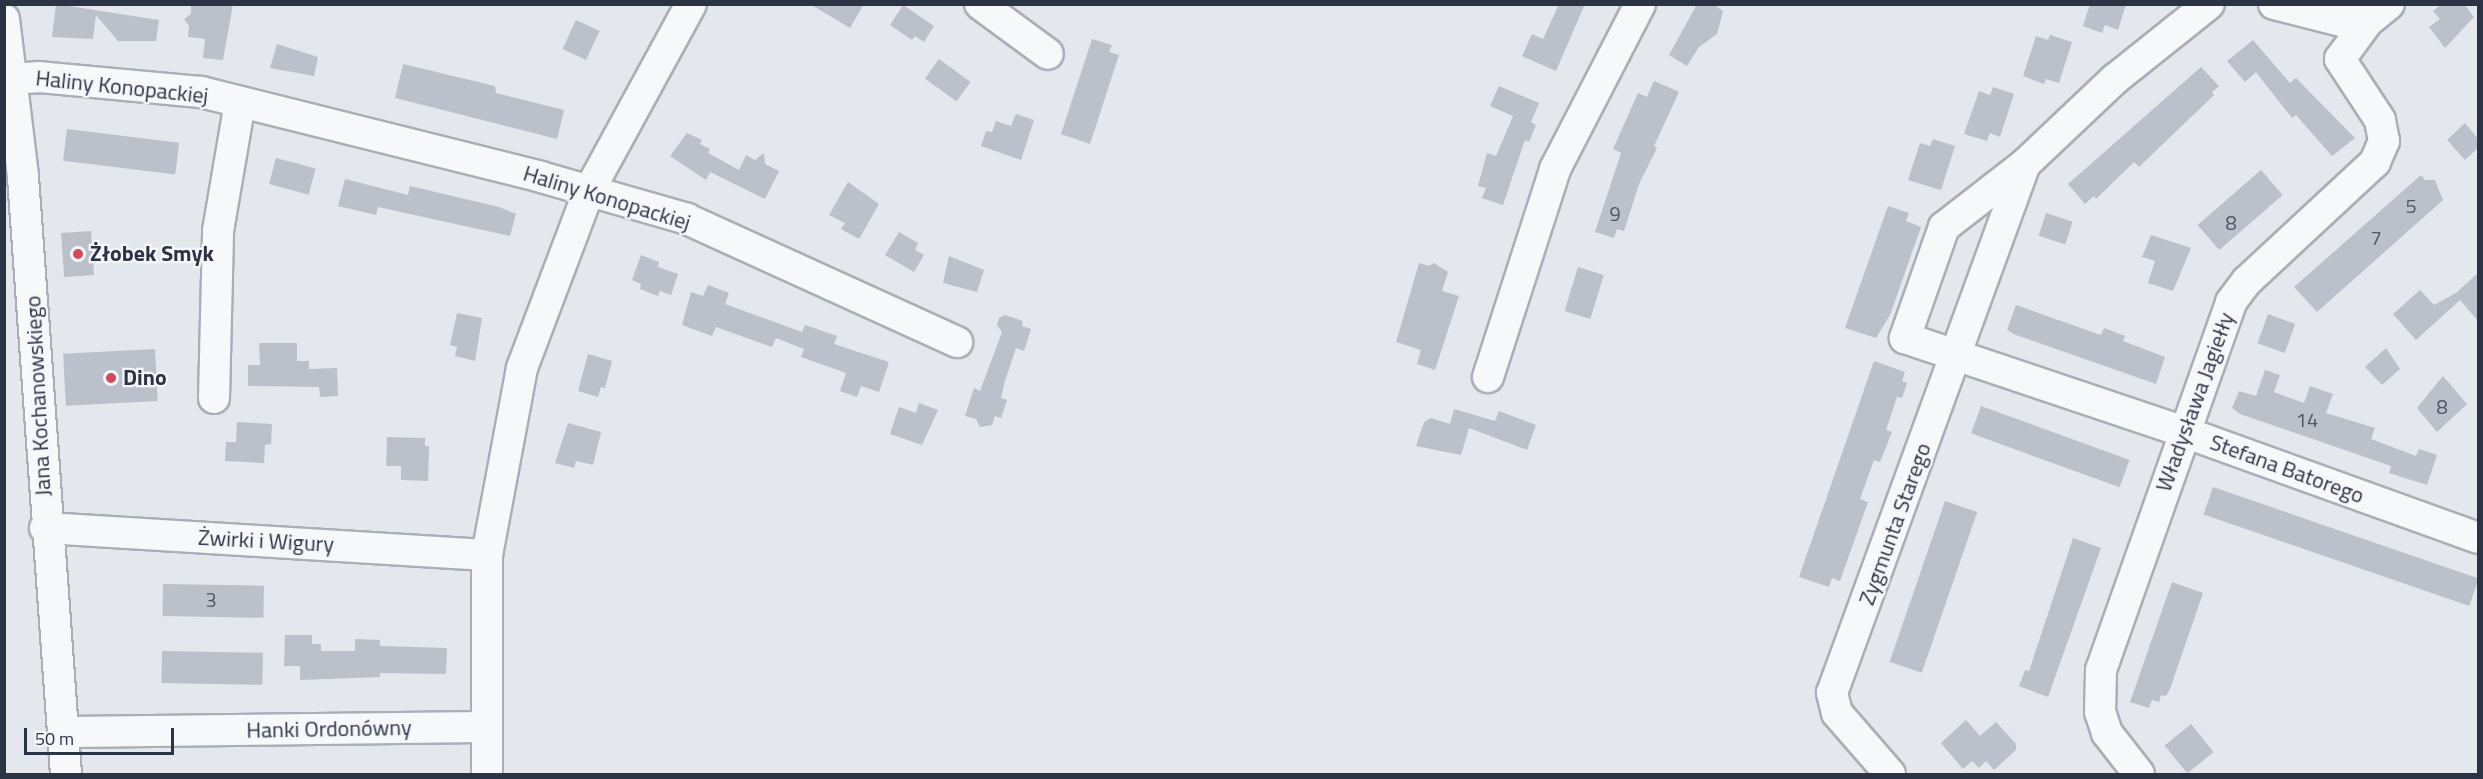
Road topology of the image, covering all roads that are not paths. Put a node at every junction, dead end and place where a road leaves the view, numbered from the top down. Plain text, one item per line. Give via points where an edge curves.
1 (691, 4) edge
2 (980, 4) edge
3 (1640, 4) edge
4 (2209, 4) edge
5 (2274, 4) edge
6 (2379, 13) edge
7 (4, 19) edge
8 (1048, 54) dead end
9 (9, 79) edge
10 (240, 102) junction
11 (2025, 164) junction
12 (588, 193) junction
13 (957, 342) dead end
14 (1958, 354) junction
15 (1488, 377) dead end
16 (214, 398) dead end
17 (2184, 432) junction
18 (45, 528) junction
19 (2478, 538) edge
20 (487, 555) junction
21 (487, 727) junction
22 (63, 732) junction
23 (66, 774) edge
24 (487, 774) edge
25 (1890, 774) edge
26 (2139, 774) edge

1 - 12 street
2 - 8 street
3 - 15 street via 1555,169
4 - 11 street, Zygmunta Starego via 2115,79
5 - 6 street via 2341,21
6 - 17 street, Władysława Jagiełły via 2340,59 2380,120 2384,141 2375,162 2247,281 2231,302
7 - 9 street, Jana Kochanowskiego
9 - 10 street, Haliny Konopackiej via 39,77 201,92
9 - 18 street, Jana Kochanowskiego via 34,316
10 - 12 street, Haliny Konopackiej via 541,177
10 - 16 street, Haliny Konopackiej via 218,231
11 - 14 street, Zygmunta Starego
11 - 14 street, Zygmunta Starego via 1944,227 1905,338
12 - 13 street, Haliny Konopackiej via 687,219
12 - 20 street via 522,368
14 - 17 street, Stefana Batorego
14 - 25 street, Zygmunta Starego via 1832,693 1837,713
17 - 19 street, Stefana Batorego
17 - 26 street, Władysława Jagiełły via 2101,670 2100,712 2107,733
18 - 20 street, Żwirki i Wigury
18 - 22 street, Jana Kochanowskiego
20 - 21 street
21 - 22 street, Hanki Ordonówny
21 - 24 street
22 - 23 street, Jana Kochanowskiego

